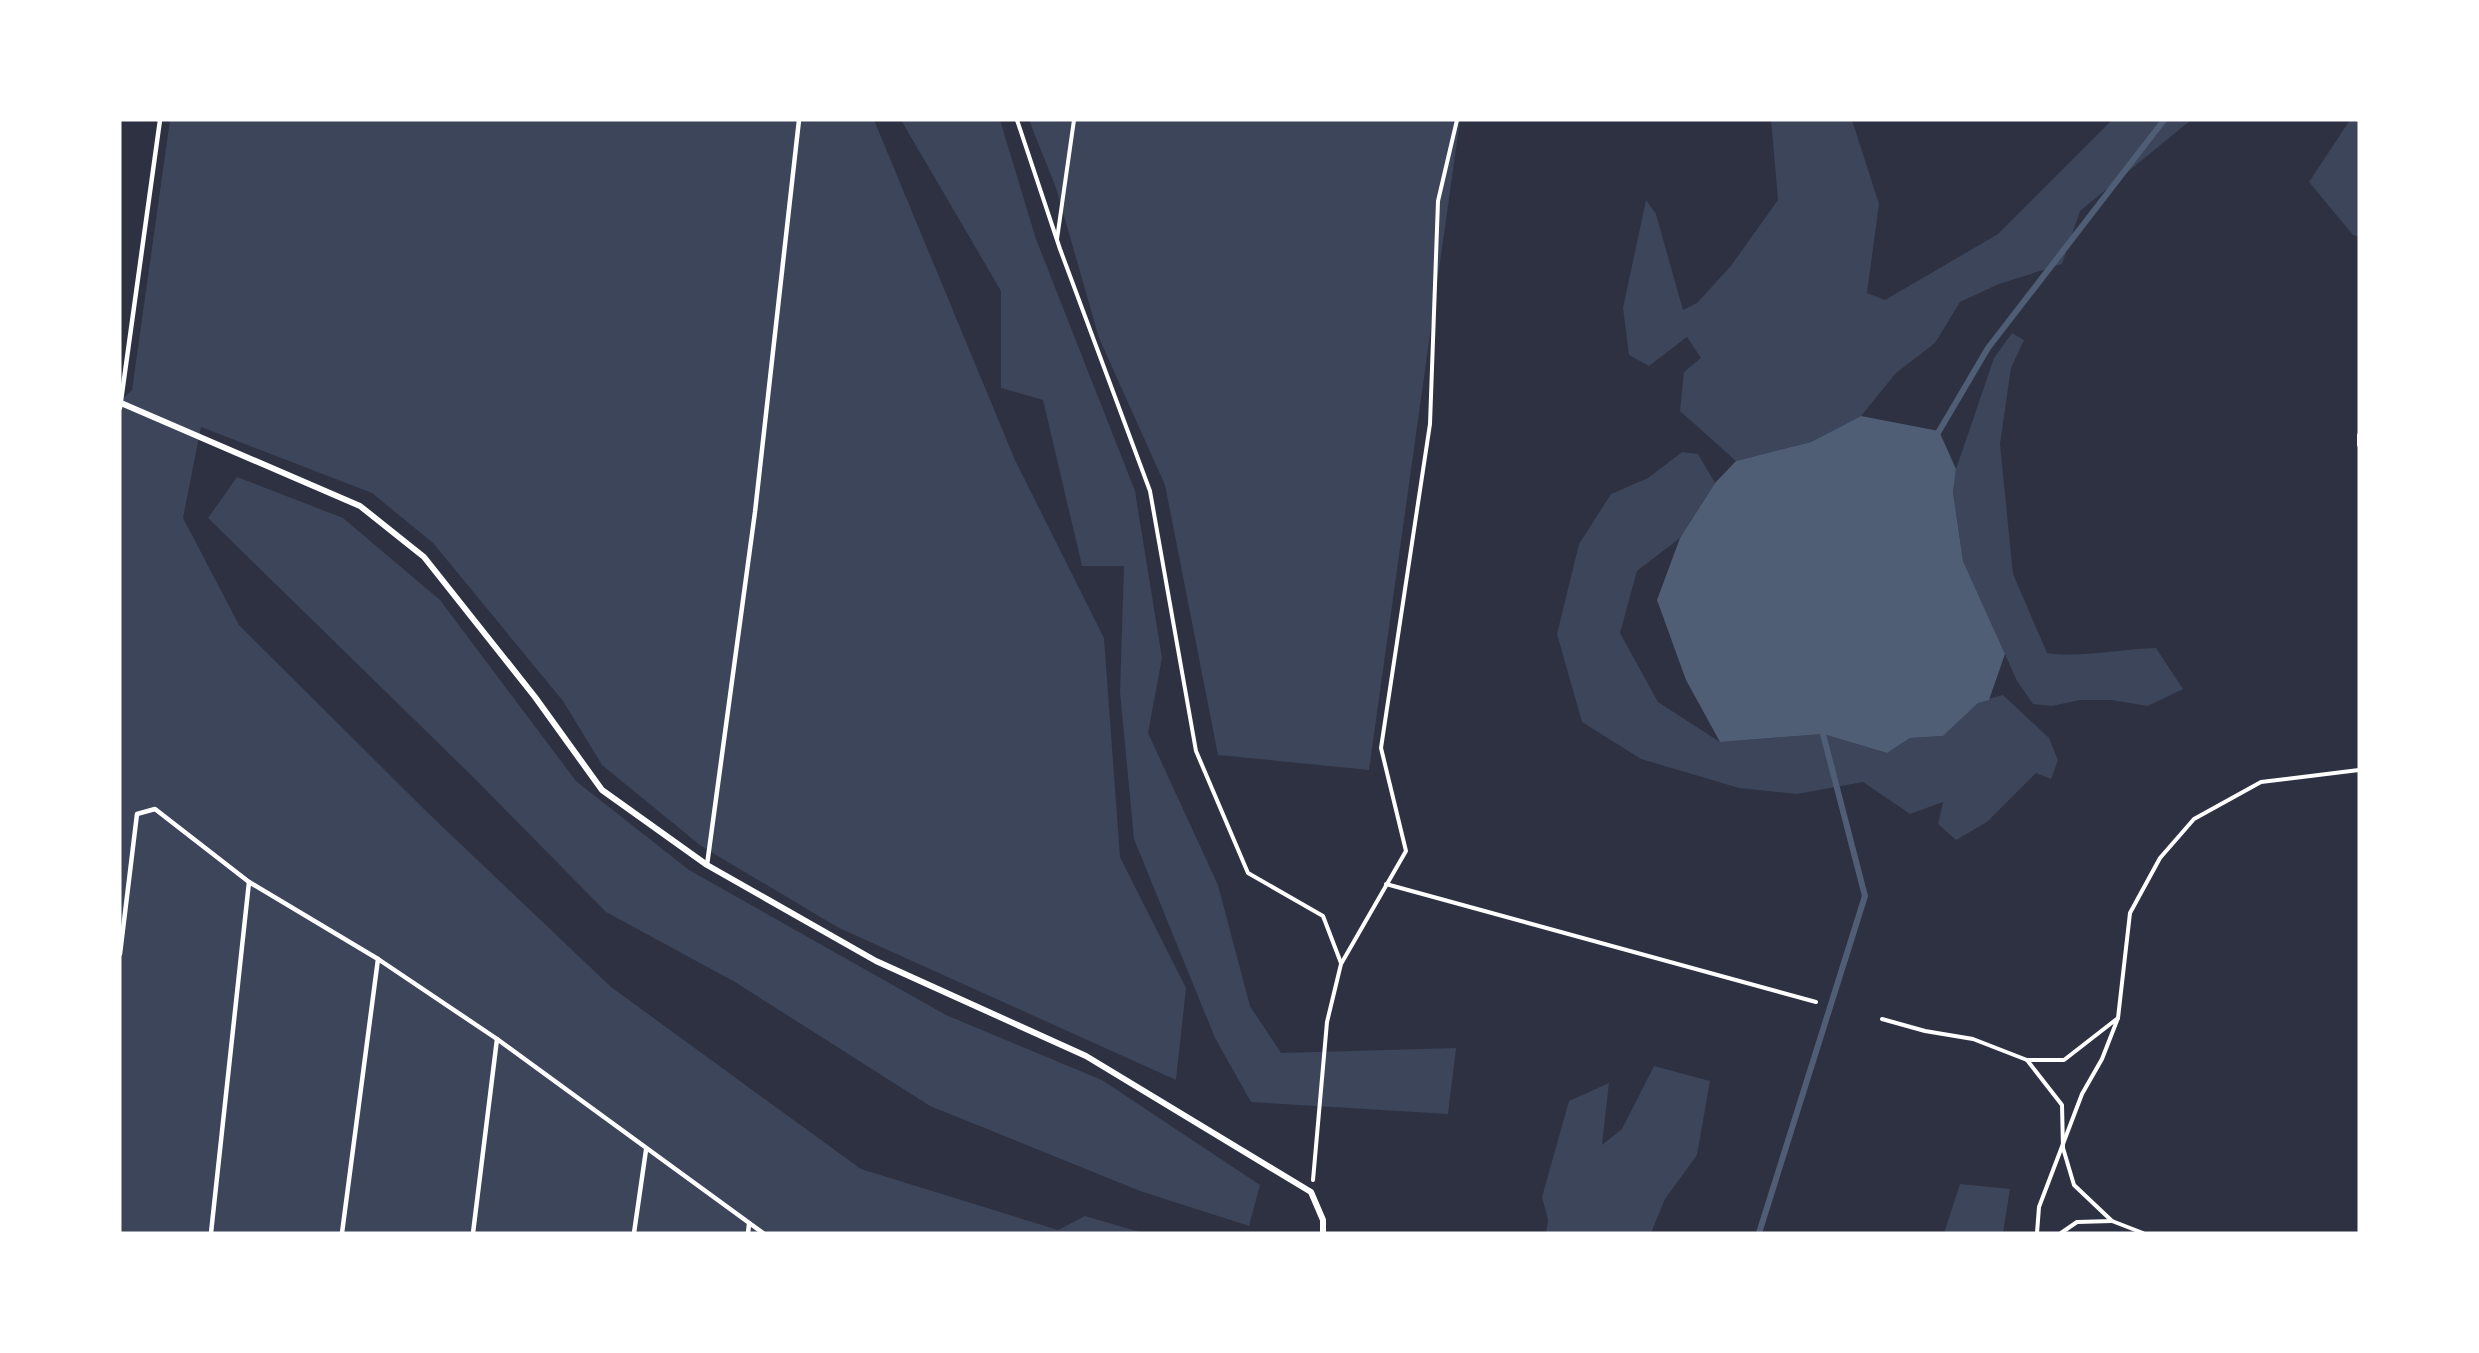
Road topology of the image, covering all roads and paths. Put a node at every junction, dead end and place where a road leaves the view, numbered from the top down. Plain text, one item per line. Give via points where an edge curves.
1 (160, 120) edge
2 (799, 120) edge
3 (1017, 120) edge
4 (1074, 120) edge
5 (1457, 120) edge
6 (1057, 239) junction
7 (121, 406) edge
8 (2359, 435) edge
9 (2359, 445) edge
10 (2359, 770) edge
11 (707, 865) junction
12 (249, 882) junction
13 (1386, 884) junction
14 (120, 954) edge
15 (378, 959) junction
16 (1341, 964) junction
17 (1816, 1002) dead end
18 (2118, 1018) junction
19 (1882, 1019) dead end
20 (497, 1039) junction
21 (2027, 1060) junction
22 (2063, 1148) junction
23 (646, 1150) junction
24 (1311, 1192) junction
25 (2112, 1221) junction
26 (749, 1224) junction
27 (211, 1233) edge
28 (342, 1233) edge
29 (473, 1233) edge
30 (634, 1233) edge
31 (748, 1233) edge
32 (762, 1233) edge
33 (1323, 1233) edge
34 (2037, 1233) edge
35 (2061, 1233) edge
36 (2143, 1233) edge

1 - 7 lane
2 - 11 lane via 755,512
3 - 6 path
4 - 6 path
5 - 13 path via 1438,201 1430,424 1381,748 1406,851
6 - 16 path via 1150,491 1196,751 1248,873 1323,916
7 - 11 street via 360,506 424,557 535,697 602,790
8 - 9 path
10 - 18 path via 2261,782 2194,819 2160,858 2130,913
11 - 24 street via 876,961 1086,1056
12 - 14 lane via 155,809 137,814
12 - 15 lane
12 - 27 lane
13 - 16 path
13 - 17 path
15 - 20 lane
15 - 28 lane
16 - 24 path via 1327,1022
18 - 21 path via 2064,1060
18 - 22 path via 2102,1059 2082,1094
19 - 21 path via 1973,1039
20 - 23 lane
20 - 29 lane
21 - 22 path via 2062,1105
22 - 25 path via 2074,1185
22 - 34 path via 2039,1208
23 - 26 lane
23 - 30 lane
24 - 33 street via 1323,1220
25 - 35 path via 2077,1222
25 - 36 path
26 - 31 lane
26 - 32 lane

